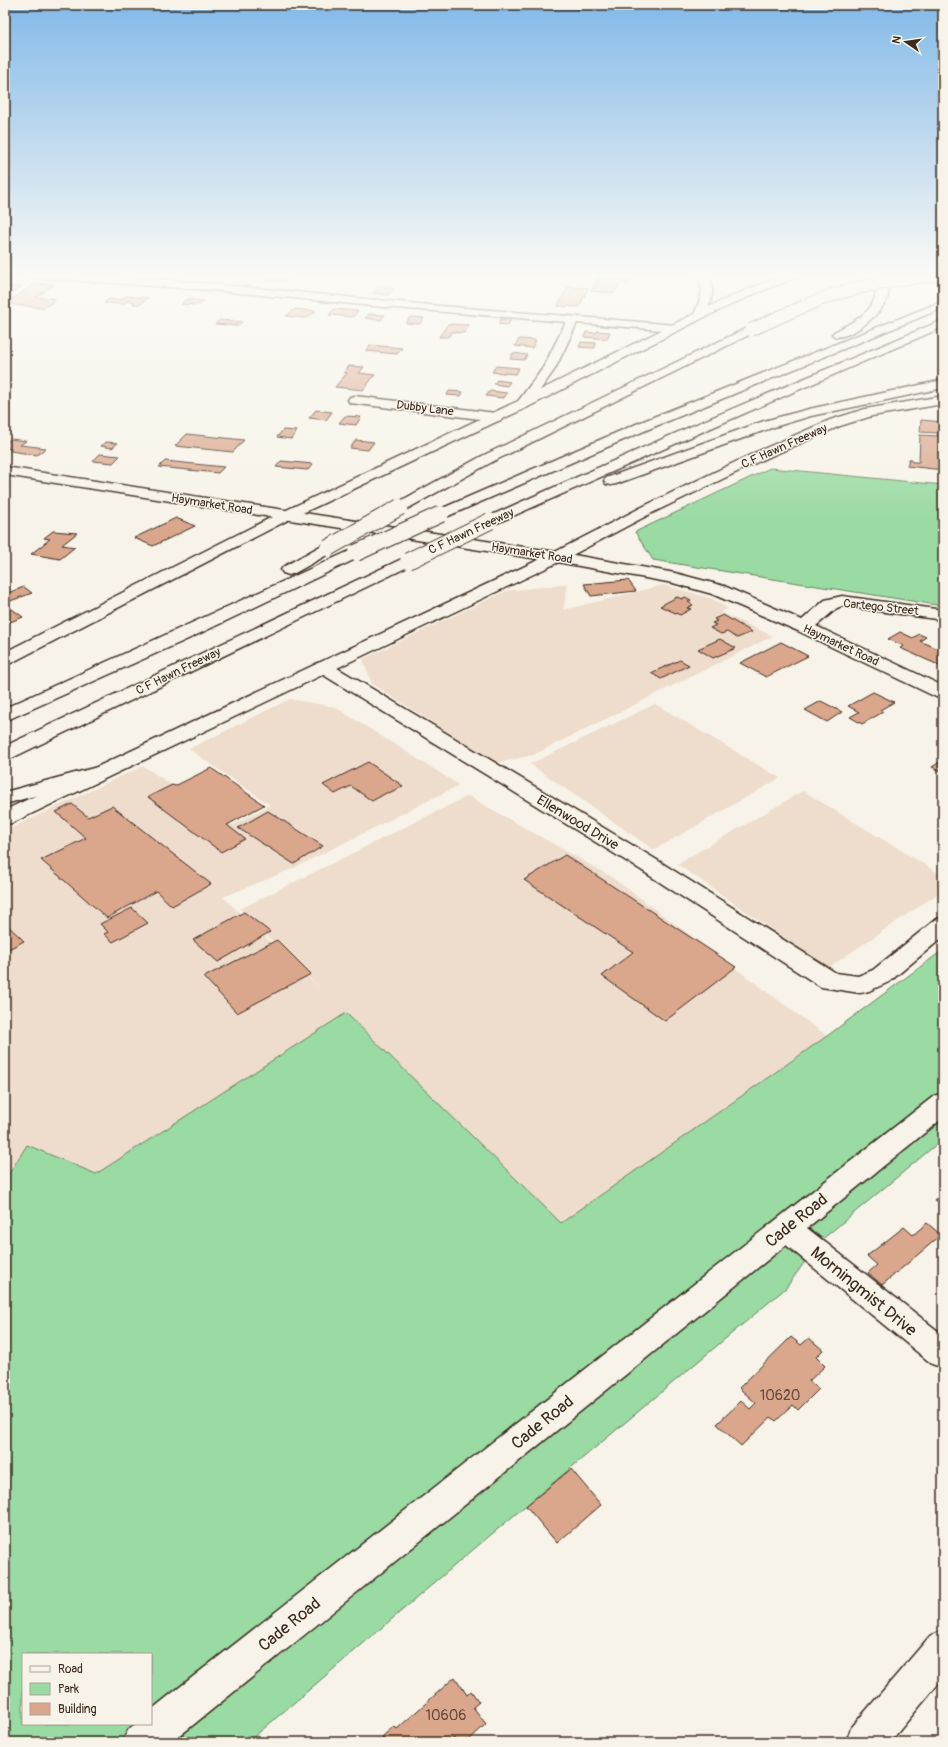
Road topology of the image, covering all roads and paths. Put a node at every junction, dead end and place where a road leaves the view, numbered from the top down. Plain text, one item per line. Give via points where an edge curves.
1 (555, 356) edge
2 (620, 356) edge
3 (699, 356) edge
4 (793, 356) edge
5 (815, 356) edge
6 (870, 356) edge
7 (892, 356) edge
8 (943, 384) edge
9 (773, 397) junction
10 (355, 400) dead end
11 (943, 400) edge
12 (523, 404) junction
13 (496, 416) junction
14 (646, 424) junction
15 (5, 471) edge
16 (285, 516) junction
17 (490, 521) junction
18 (557, 557) junction
19 (943, 615) edge
20 (804, 627) junction
21 (5, 659) edge
22 (323, 667) junction
23 (88, 677) junction
24 (943, 693) edge
25 (5, 715) edge
26 (5, 754) edge
27 (101, 772) junction
28 (5, 798) edge
29 (5, 818) edge
30 (943, 925) edge
31 (943, 1103) edge
32 (786, 1228) junction
33 (943, 1354) edge
34 (943, 1649) edge
35 (142, 1742) edge
36 (865, 1742) edge

1 - 12 main road
2 - 12 main road
3 - 23 main road, bridge via 494,455 272,580 170,630
4 - 14 main road
5 - 14 main road, C F Hawn Freeway
6 - 9 main road, C F Hawn Freeway
7 - 9 main road
8 - 17 main road via 769,424 616,480
9 - 17 main road, C F Hawn Freeway
10 - 13 main road, Dubby Lane
11 - 18 main road, C F Hawn Freeway via 870,412 835,423 647,510
12 - 13 main road
13 - 16 main road
14 - 23 main road, C F Hawn Freeway, bridge via 441,514
15 - 16 main road, Haymarket Road
16 - 18 main road, Haymarket Road
16 - 21 main road
17 - 26 main road, C F Hawn Freeway, bridge
18 - 20 main road, Haymarket Road via 675,578 718,590
18 - 22 main road, C F Hawn Freeway
19 - 20 main road, Cartego Street via 842,601 831,604
20 - 24 main road, Haymarket Road
22 - 27 main road, C F Hawn Freeway
22 - 30 main road, Ellenwood Drive via 649,865 830,982 860,985 881,976
23 - 25 main road, C F Hawn Freeway
27 - 28 main road
27 - 29 main road, C F Hawn Freeway
31 - 32 main road, Cade Road
32 - 33 main road, Morningmist Drive
32 - 35 main road, Cade Road
34 - 36 main road

